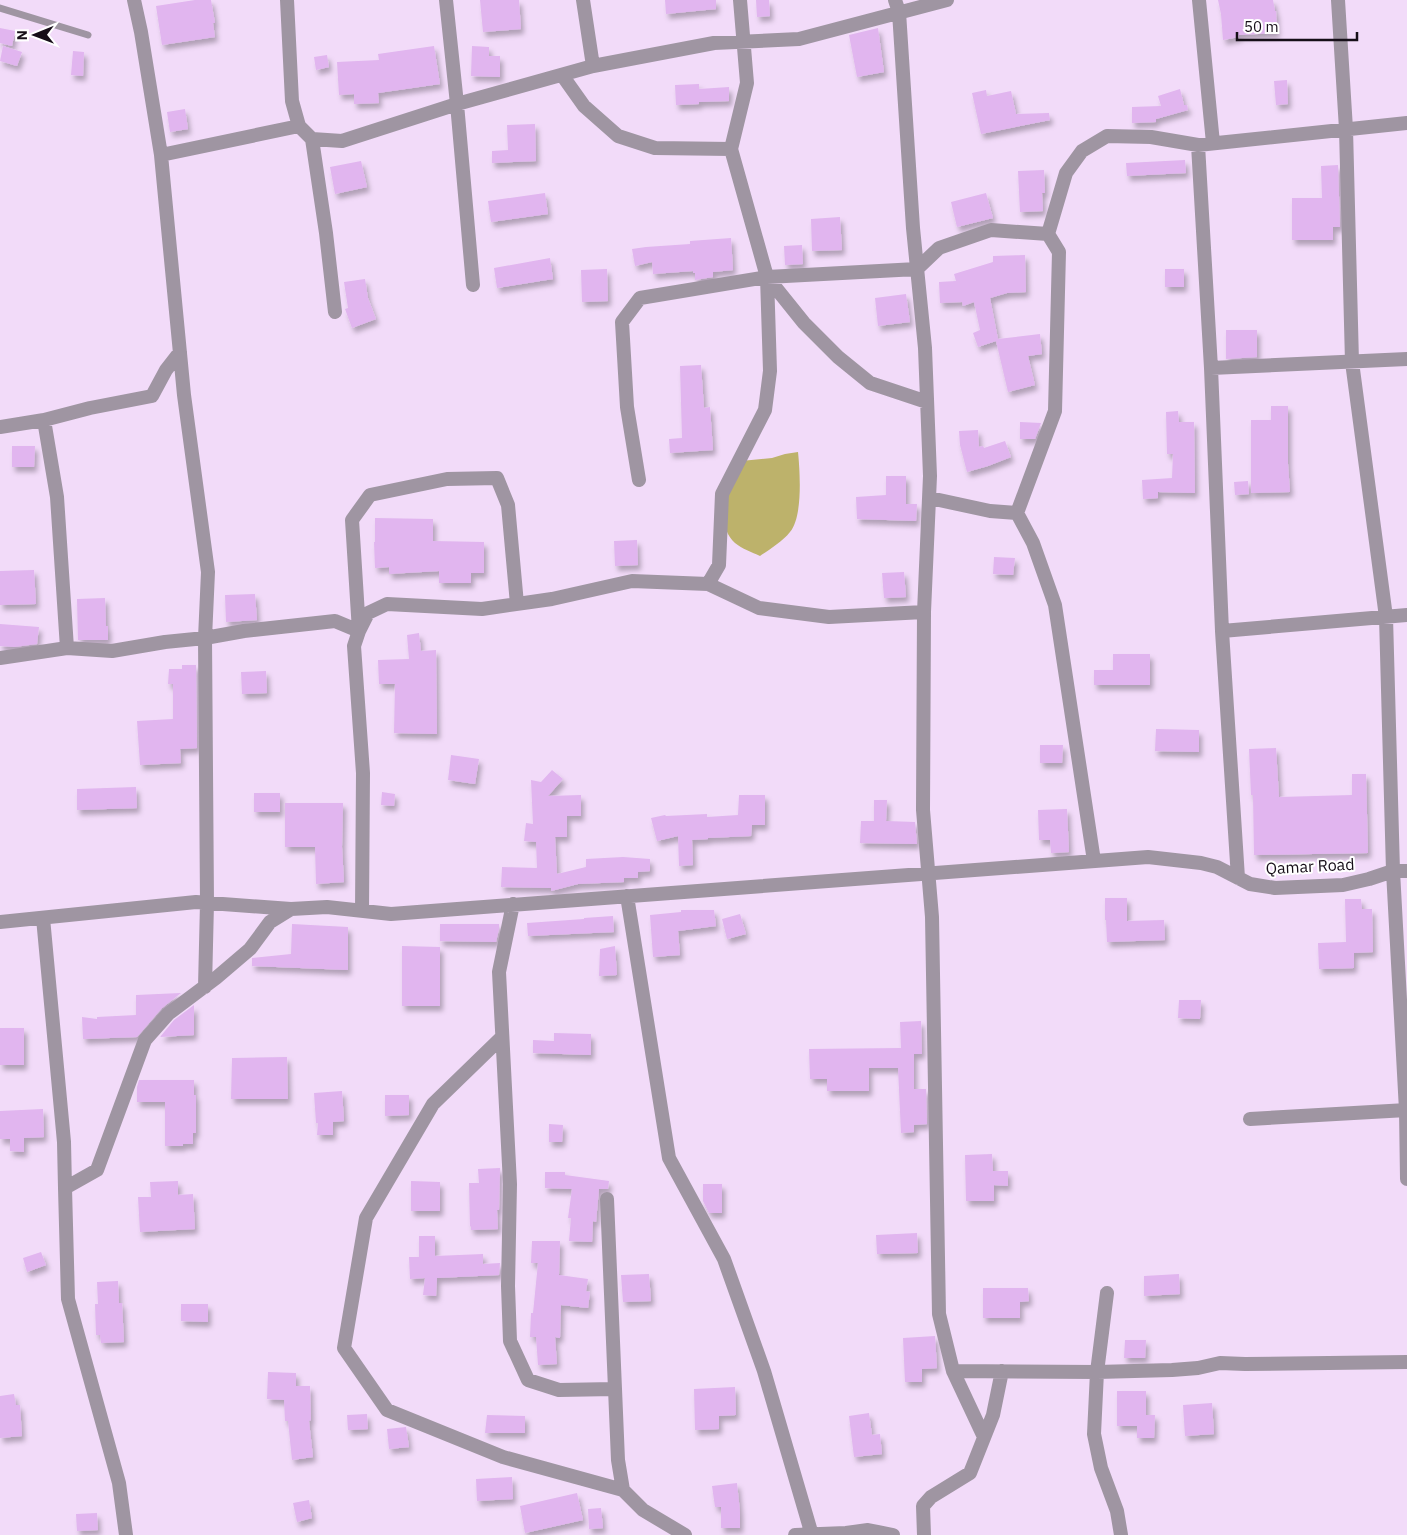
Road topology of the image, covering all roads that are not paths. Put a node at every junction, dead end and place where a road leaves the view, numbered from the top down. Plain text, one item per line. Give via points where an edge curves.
1 (134, 0) edge
2 (287, 0) edge
3 (446, 0) edge
4 (583, 0) edge
5 (740, 0) edge
6 (947, 0) edge
7 (1199, 0) edge
8 (1338, 0) edge
9 (897, 6) edge
10 (0, 8) edge
11 (88, 35) dead end
12 (744, 41) junction
13 (592, 66) junction
14 (562, 75) junction
15 (457, 104) junction
16 (1407, 123) edge
17 (299, 126) junction
18 (1346, 129) junction
19 (312, 139) junction
20 (1206, 144) junction
21 (731, 149) junction
22 (161, 155) junction
23 (1048, 234) junction
24 (917, 269) junction
25 (768, 277) junction
26 (473, 285) dead end
27 (335, 312) dead end
28 (180, 352) junction
29 (1407, 359) edge
30 (1352, 362) junction
31 (1211, 368) junction
32 (927, 402) junction
33 (44, 420) junction
34 (0, 427) edge
35 (639, 480) dead end
36 (930, 498) junction
37 (1017, 512) junction
38 (708, 584) junction
39 (517, 604) junction
40 (924, 612) junction
41 (1407, 615) edge
42 (1386, 617) junction
43 (359, 631) junction
44 (1222, 631) junction
45 (205, 638) junction
46 (67, 648) junction
47 (0, 658) edge
48 (1094, 861) junction
49 (1400, 871) edge
50 (928, 874) junction
51 (1238, 878) junction
52 (627, 896) junction
53 (207, 903) junction
54 (514, 904) junction
55 (290, 909) junction
56 (362, 910) junction
57 (44, 918) junction
58 (0, 922) edge
59 (204, 987) junction
60 (502, 1037) junction
61 (1406, 1110) edge
62 (1250, 1119) dead end
63 (1407, 1179) edge
64 (65, 1188) junction
65 (607, 1199) dead end
66 (1107, 1293) dead end
67 (1407, 1362) edge
68 (953, 1370) junction
69 (1002, 1371) junction
70 (1097, 1372) junction
71 (614, 1389) junction
72 (984, 1438) junction
73 (623, 1490) junction
74 (812, 1534) edge
75 (126, 1535) edge
76 (685, 1535) edge
77 (795, 1535) edge
78 (826, 1535) edge
79 (893, 1535) edge
80 (924, 1535) edge
81 (1121, 1535) edge

1 - 22 street
2 - 17 street via 292,101
3 - 15 street
4 - 13 street
5 - 12 street
6 - 9 street
7 - 20 street
8 - 18 street
9 - 12 street via 799,39
9 - 24 street
10 - 11 lane
12 - 13 street
12 - 21 street via 746,83
13 - 14 street
14 - 15 street
14 - 21 street via 584,106 618,136 655,148
15 - 19 street via 342,141
15 - 26 street
16 - 18 street
17 - 19 street
17 - 22 street
18 - 20 street
18 - 30 street
19 - 27 street
20 - 23 street via 1107,136 1082,151 1066,173
20 - 31 street
21 - 25 street
22 - 28 street
23 - 24 street via 991,230 939,248
23 - 37 street via 1059,252 1055,411
24 - 25 street
24 - 32 street
25 - 32 street via 804,323 870,383
25 - 35 street via 640,298 622,322 627,407
25 - 38 street via 770,371 765,410 722,494 719,565
28 - 33 street via 152,396
28 - 45 street via 208,572
29 - 30 street
30 - 31 street
30 - 42 street
31 - 44 street
32 - 36 street
33 - 34 street
33 - 46 street via 57,497
36 - 37 street via 990,511
36 - 40 street
37 - 48 street via 1033,542 1055,605
38 - 39 street via 632,581
38 - 40 street via 759,608 829,617
39 - 43 street via 482,609 387,604 368,613
39 - 43 street via 508,504 497,478 447,479 370,495 352,520
40 - 50 street via 923,810
41 - 42 street
42 - 44 street
42 - 49 street
43 - 45 street via 335,621
43 - 56 street via 354,646 363,774
44 - 51 street
45 - 46 street via 112,651
45 - 53 street
46 - 47 street
48 - 50 street, Qamar Road
48 - 51 street, Qamar Road via 1148,857 1217,867
49 - 51 street, Qamar Road via 1343,885 1275,888 1250,884
49 - 61 street
50 - 52 street, Qamar Road
50 - 68 street via 932,917 939,1314
52 - 54 street, Qamar Road
52 - 74 street via 669,1158 724,1259 764,1372
53 - 55 street, Qamar Road
53 - 57 street, Qamar Road
53 - 59 street
54 - 56 street, Qamar Road via 391,914
54 - 60 street via 499,972
55 - 56 street, Qamar Road via 327,907
55 - 59 street via 270,922 250,949
57 - 58 street, Qamar Road
57 - 64 street via 64,1142
59 - 64 street via 168,1014 145,1040 97,1170
60 - 71 street via 510,1184 510,1341 528,1380 559,1390
60 - 73 street via 433,1104 366,1218 344,1348 387,1410 503,1458
61 - 62 street
61 - 63 street
64 - 75 street via 68,1299 120,1483
65 - 71 street
66 - 70 street
67 - 70 street via 1220,1363 1172,1370
68 - 69 street
68 - 72 street
69 - 70 street
69 - 72 street via 993,1415
70 - 81 street via 1094,1434 1101,1468 1117,1510
71 - 73 street
72 - 80 street via 970,1473 931,1497 923,1506
73 - 76 street via 643,1510
74 - 77 street
74 - 78 street
78 - 79 street via 868,1530

